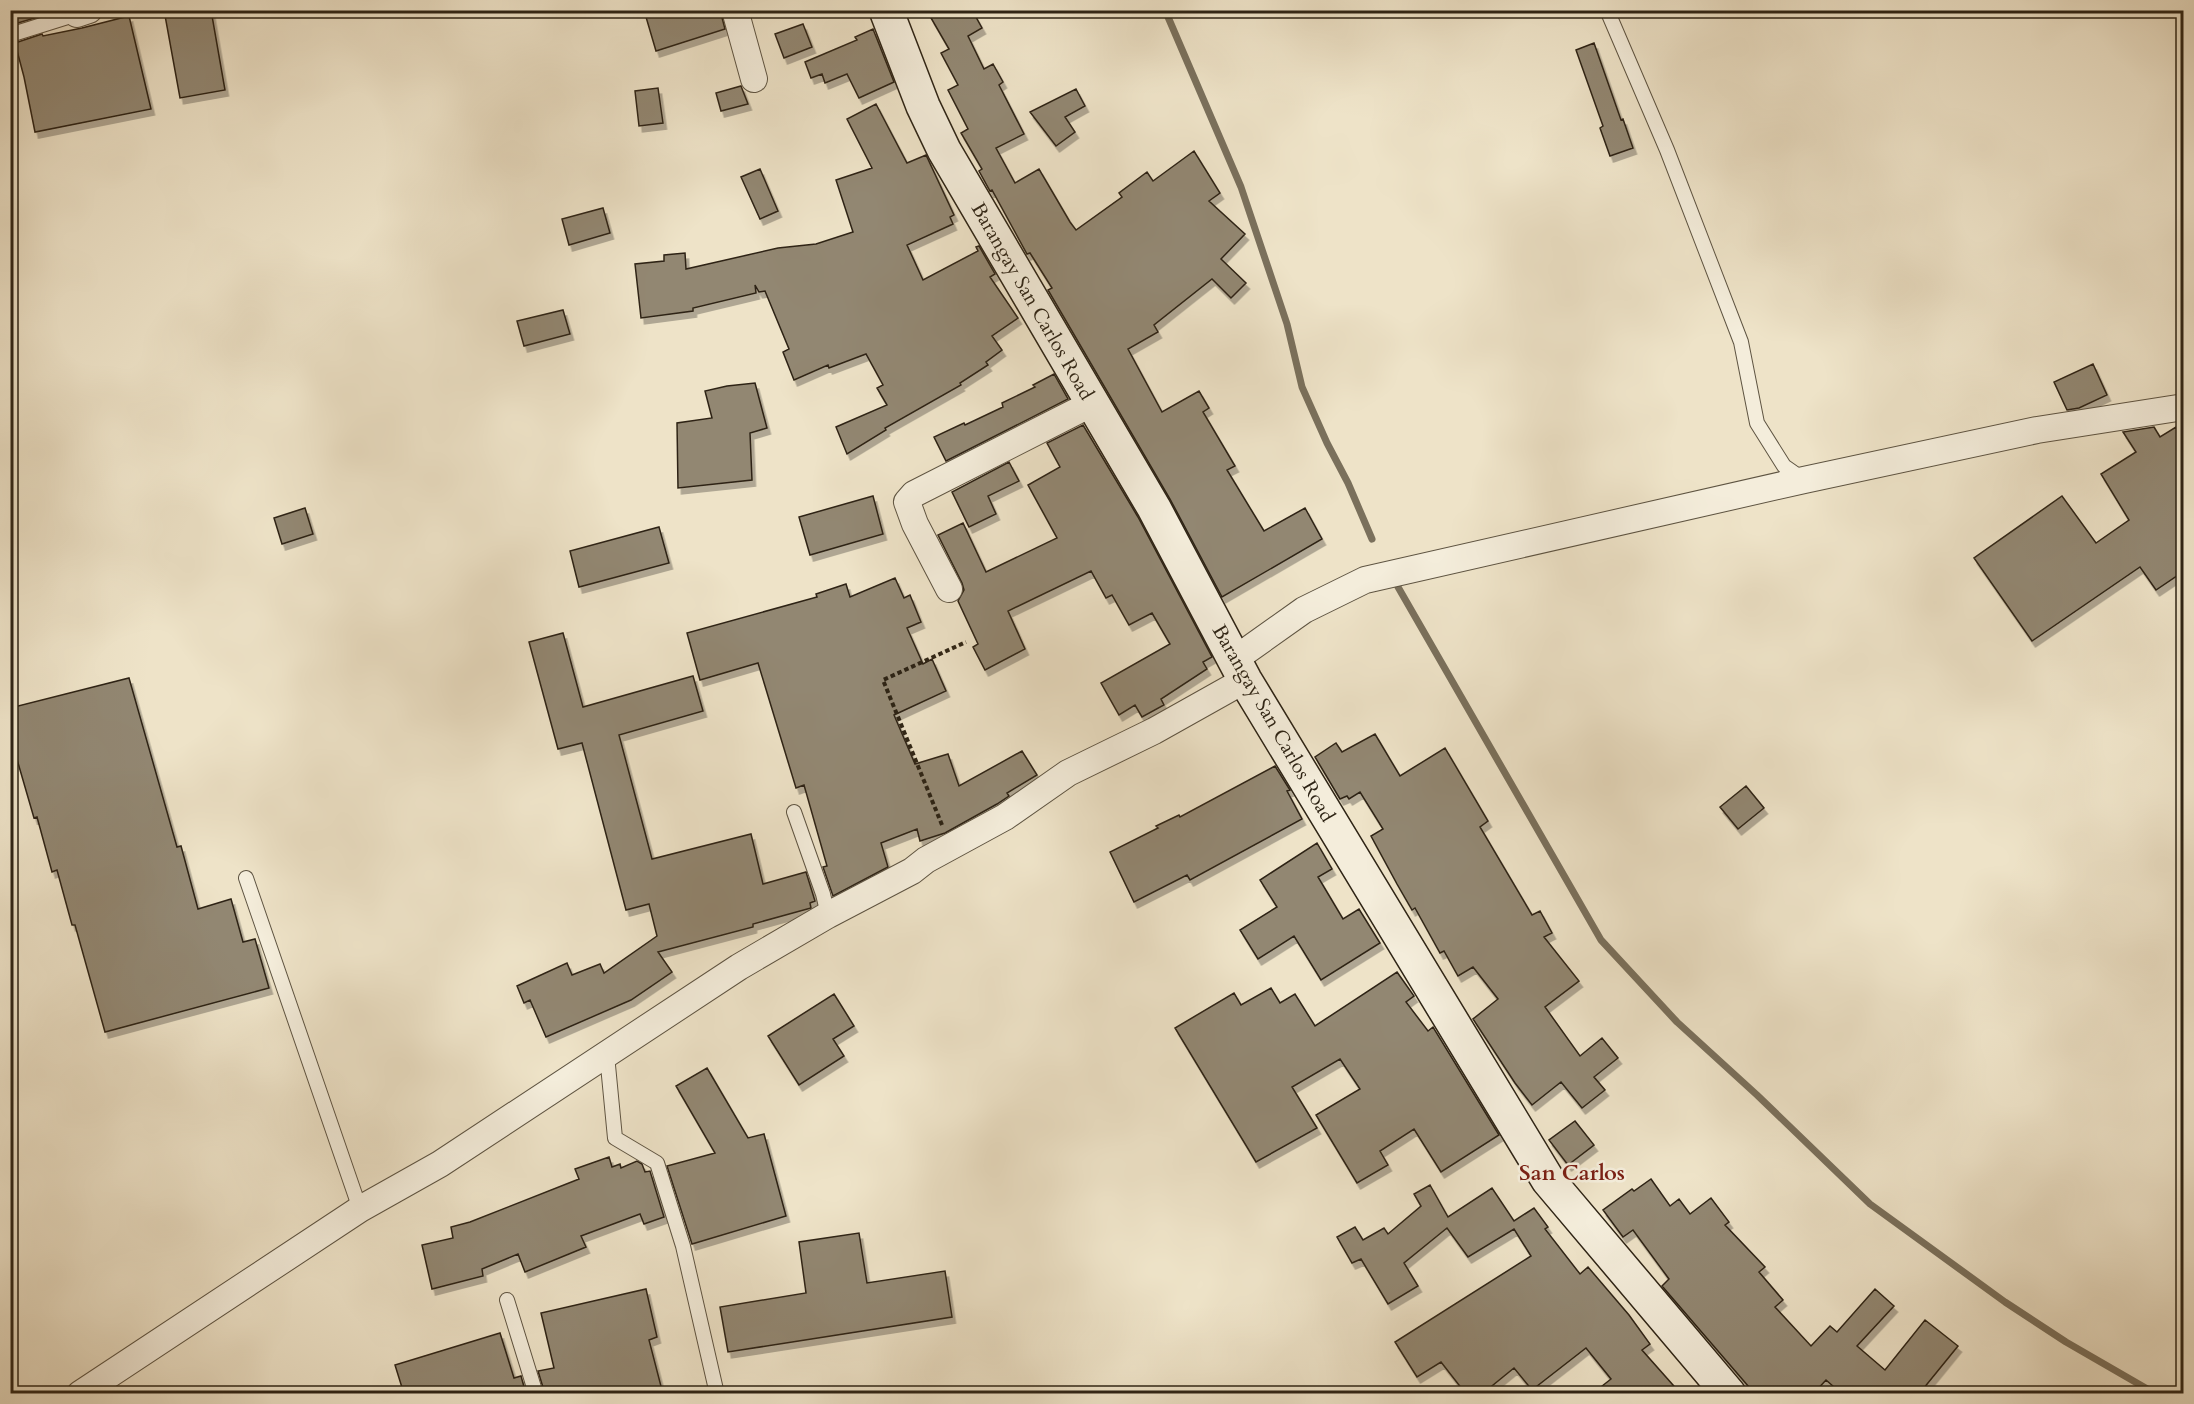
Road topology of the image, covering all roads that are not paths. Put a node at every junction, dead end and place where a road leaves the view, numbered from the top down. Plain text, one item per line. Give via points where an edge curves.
1 (735, 10) edge
2 (886, 10) edge
3 (1608, 10) edge
4 (81, 12) edge
5 (10, 35) edge
6 (754, 80) dead end
7 (1093, 403) junction
8 (2184, 407) edge
9 (1804, 480) junction
10 (949, 589) dead end
11 (1240, 670) junction
12 (794, 812) dead end
13 (246, 878) dead end
14 (828, 915) junction
15 (607, 1055) junction
16 (360, 1209) junction
17 (507, 1300) dead end
18 (80, 1394) edge
19 (536, 1394) edge
20 (717, 1394) edge
21 (1729, 1394) edge

1 - 6 street
2 - 7 street, Barangay San Carlos Road via 944,150
3 - 9 lane via 1741,342 1757,423 1784,466
4 - 5 lane
7 - 10 street via 914,494 907,502
7 - 11 street, Barangay San Carlos Road
8 - 9 street via 2037,430
9 - 11 street via 1365,580 1304,610
11 - 14 street via 1154,731 1068,773 1005,817
11 - 21 street, Barangay San Carlos Road via 1548,1180
12 - 14 lane
13 - 16 lane
14 - 15 street via 739,967
15 - 16 street via 440,1164
15 - 20 lane via 615,1138 657,1163 683,1246
16 - 18 street
17 - 19 lane

